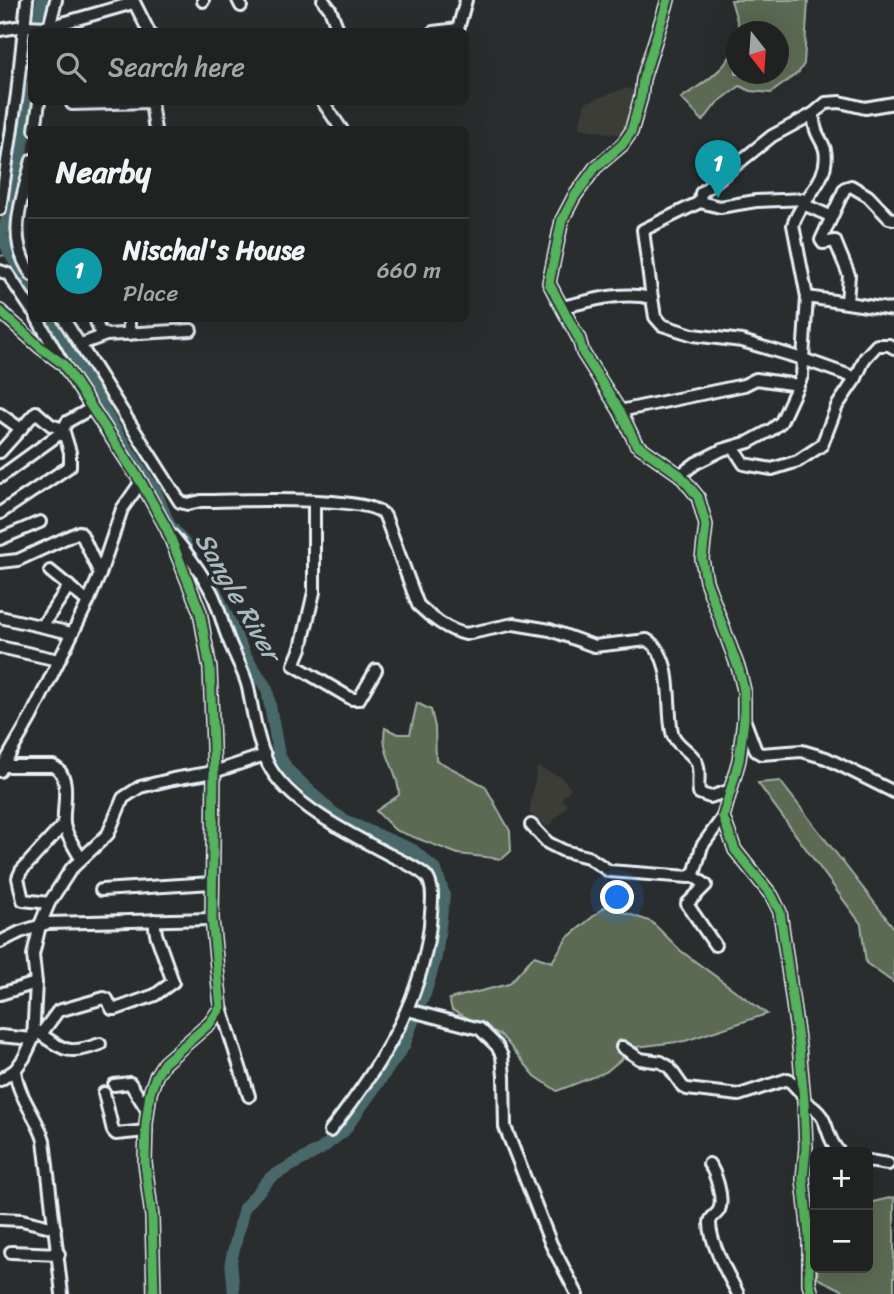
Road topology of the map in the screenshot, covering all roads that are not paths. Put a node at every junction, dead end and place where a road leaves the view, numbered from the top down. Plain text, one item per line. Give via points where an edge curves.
1 (27, 0) edge
2 (56, 0) edge
3 (323, 0) edge
4 (466, 0) edge
5 (668, 0) edge
6 (133, 2) edge
7 (25, 26) junction
8 (47, 28) edge
9 (147, 28) edge
10 (337, 28) edge
11 (458, 28) edge
12 (0, 30) edge
13 (894, 103) edge
14 (39, 105) edge
15 (151, 105) edge
16 (325, 105) edge
17 (813, 114) junction
18 (36, 126) edge
19 (154, 126) edge
20 (339, 126) edge
21 (28, 177) edge
22 (700, 202) junction
23 (805, 202) junction
24 (0, 209) edge
25 (830, 216) junction
26 (894, 219) edge
27 (28, 270) edge
28 (0, 271) edge
29 (807, 297) junction
30 (652, 299) junction
31 (846, 302) junction
32 (28, 304) edge
33 (563, 307) junction
34 (894, 307) edge
35 (0, 311) edge
36 (39, 322) edge
37 (66, 322) edge
38 (96, 322) edge
39 (129, 322) edge
40 (161, 322) edge
41 (191, 330) dead end
42 (162, 333) junction
43 (129, 334) junction
44 (106, 335) junction
45 (81, 344) junction
46 (894, 348) edge
47 (803, 359) junction
48 (63, 364) junction
49 (856, 378) junction
50 (798, 385) junction
51 (92, 408) junction
52 (620, 411) junction
53 (0, 414) edge
54 (21, 429) junction
55 (62, 431) junction
56 (733, 447) junction
57 (0, 452) edge
58 (680, 475) junction
59 (0, 477) edge
60 (141, 482) junction
61 (314, 501) junction
62 (0, 513) edge
63 (40, 522) dead end
64 (167, 529) junction
65 (0, 539) edge
66 (0, 562) edge
67 (50, 571) dead end
68 (100, 574) junction
69 (69, 586) junction
70 (88, 602) junction
71 (0, 617) edge
72 (42, 626) junction
73 (71, 633) junction
74 (0, 647) edge
75 (58, 660) junction
76 (376, 670) dead end
77 (744, 719) junction
78 (265, 755) junction
79 (1, 768) edge
80 (214, 772) junction
81 (731, 790) junction
82 (894, 792) edge
83 (723, 817) junction
84 (64, 824) junction
85 (531, 825) dead end
86 (81, 859) junction
87 (692, 875) junction
88 (212, 883) junction
89 (101, 890) dead end
90 (49, 903) junction
91 (212, 919) junction
92 (154, 920) junction
93 (40, 925) junction
94 (0, 942) edge
95 (715, 945) dead end
96 (36, 983) junction
97 (0, 994) edge
98 (221, 1007) junction
99 (408, 1010) junction
100 (36, 1034) junction
101 (0, 1036) edge
102 (100, 1044) dead end
103 (622, 1047) dead end
104 (15, 1070) junction
105 (0, 1080) edge
106 (114, 1085) dead end
107 (104, 1093) dead end
108 (249, 1096) dead end
109 (804, 1098) junction
110 (147, 1110) junction
111 (146, 1130) junction
112 (330, 1131) dead end
113 (835, 1147) edge
114 (873, 1162) edge
115 (709, 1164) dead end
116 (888, 1164) dead end
117 (1, 1215) edge
118 (55, 1228) junction
119 (11, 1252) dead end
120 (59, 1254) junction
121 (62, 1294) edge
122 (154, 1294) edge
123 (577, 1294) edge
124 (738, 1294) edge
125 (812, 1294) edge

1 - 7 street
2 - 8 street
3 - 10 street
4 - 11 street
5 - 33 street via 631,132 595,168 562,220 549,284
6 - 8 street
6 - 9 street
7 - 8 street
7 - 12 street
7 - 24 street
13 - 17 street via 865,108 826,103
14 - 18 street
15 - 19 street
16 - 20 street
17 - 22 street via 772,136 701,193
17 - 23 street via 825,150 820,179
21 - 27 street via 16,241
22 - 23 street via 720,207 756,201
22 - 30 street via 643,230
23 - 25 street
23 - 29 street via 793,225
25 - 26 street via 845,188 851,186
25 - 31 street via 821,240 835,242 849,275
28 - 32 street via 8,274
29 - 31 street
29 - 47 street
30 - 33 street via 611,296
30 - 47 street via 655,317 662,325
31 - 34 street
33 - 52 street via 583,354
35 - 48 street
36 - 48 street
37 - 45 street
38 - 44 street
39 - 43 street
40 - 42 street
41 - 42 street
42 - 43 street
43 - 44 street
44 - 45 street
45 - 61 street via 180,502
46 - 49 street via 877,345
47 - 49 street
47 - 50 street
48 - 51 street
49 - 56 street via 837,406 822,445 798,461 772,469 744,464
50 - 52 street via 756,379
50 - 56 street via 782,422
51 - 55 street via 67,422
51 - 60 street
52 - 58 street via 636,444
53 - 54 street
54 - 55 street via 36,412
54 - 57 street
55 - 59 street
55 - 62 street via 70,466
56 - 58 street
58 - 77 street via 698,496 706,525 702,559 706,581 739,670
60 - 64 street
60 - 68 street via 122,509
61 - 76 street via 314,592 294,665 352,699 359,699
61 - 81 street via 383,512 418,606 458,632 521,625 594,646 636,640 653,644 668,682 672,734 696,760 699,793 710,797
63 - 65 street
64 - 78 street via 212,594 247,685
64 - 80 street via 200,612 210,669
66 - 68 street via 18,560 79,532
67 - 69 street
68 - 70 street
69 - 70 street
69 - 72 street
70 - 73 street
71 - 72 street
72 - 73 street
73 - 75 street
74 - 75 street
75 - 79 street
77 - 81 street
77 - 82 street via 761,754 802,751
78 - 80 street
78 - 99 street via 293,795 338,828 427,877 433,895 430,936
79 - 84 street via 58,768 66,800
80 - 86 street via 129,793 108,834
80 - 88 street
81 - 83 street
83 - 87 street via 702,846
83 - 109 street via 735,850 780,912
84 - 86 street
84 - 90 street via 18,878 23,900
85 - 87 street via 548,843 588,857 609,872
86 - 90 street
87 - 95 street via 706,885 687,904
88 - 89 street
88 - 91 street
90 - 93 street
91 - 92 street
91 - 98 street
92 - 93 street
92 - 100 street via 173,982 155,995 116,1009 104,998 68,1007
93 - 94 street
93 - 96 street via 33,955
96 - 97 street
96 - 100 street
98 - 108 street
98 - 110 street via 210,1023 164,1063
99 - 112 street via 388,1050
99 - 123 street via 480,1029 497,1046 502,1056 505,1127 551,1244
100 - 101 street
100 - 102 street via 75,1052
100 - 104 street
103 - 109 street via 640,1059 669,1067 687,1089 739,1095 789,1079
104 - 105 street
104 - 118 street via 20,1094 44,1140
106 - 110 street via 130,1083
107 - 111 street via 116,1134
109 - 113 street via 820,1112
109 - 125 street via 803,1179
110 - 111 street
111 - 122 street
114 - 116 street
115 - 124 street via 717,1176 720,1204 710,1226
117 - 118 street
118 - 120 street
119 - 120 street
120 - 121 street

